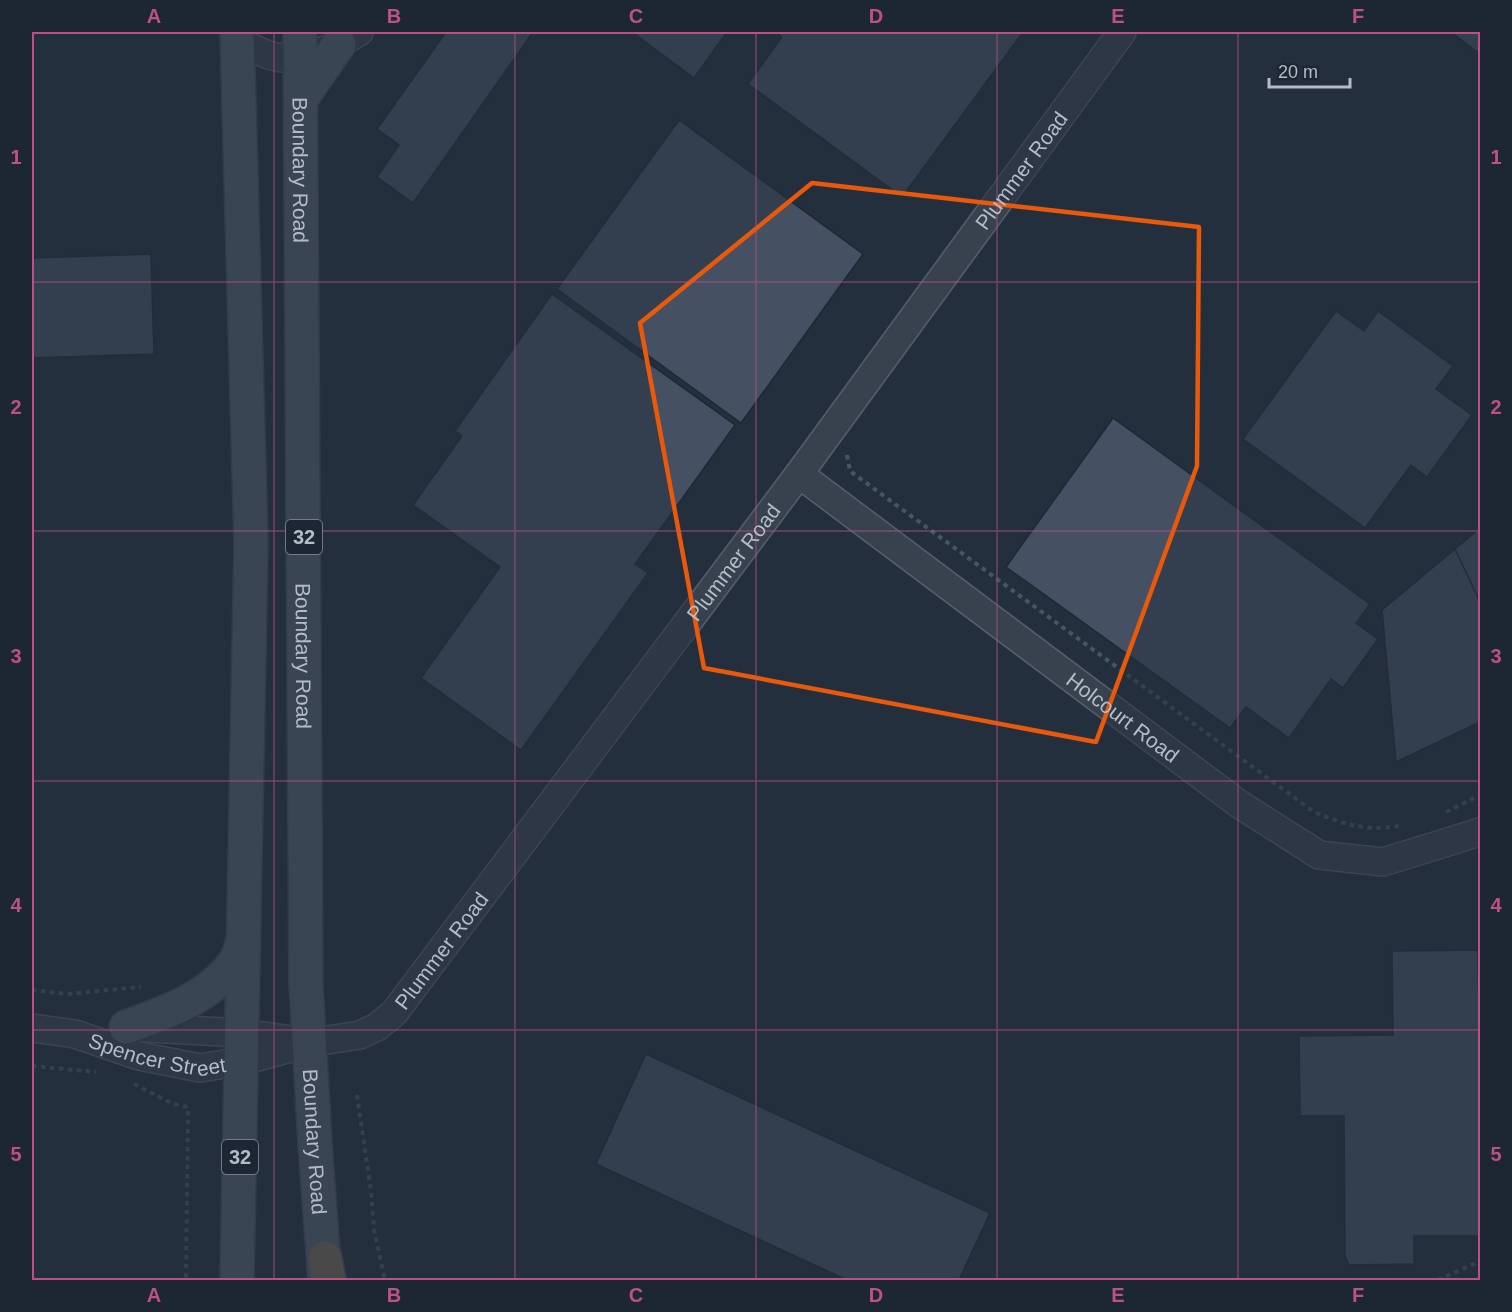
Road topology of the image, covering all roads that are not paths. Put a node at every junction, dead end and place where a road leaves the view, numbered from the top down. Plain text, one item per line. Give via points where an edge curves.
1 (1122, 32) edge
2 (242, 35) edge
3 (349, 38) edge
4 (300, 45) edge
5 (301, 99) junction
6 (799, 474) junction
7 (1480, 832) edge
8 (244, 936) junction
9 (126, 1027) junction
10 (32, 1028) edge
11 (75, 1034) junction
12 (309, 1042) junction
13 (243, 1047) junction
14 (326, 1273) edge
15 (237, 1281) edge

1 - 6 street, Plummer Road
2 - 4 street via 275,57
2 - 8 main road, 32 via 251,543
3 - 4 street
3 - 5 main road
4 - 5 main road, Boundary Road / 32
5 - 12 main road, Boundary Road / 32
6 - 7 street, Holcourt Road via 1239,804 1319,855 1383,862
6 - 12 street, Plummer Road via 394,1013 360,1035
8 - 9 main road via 236,961 198,996
8 - 13 main road, 32
9 - 11 street, Spencer Street
9 - 13 street, Spencer Street
10 - 11 street, Spencer Street
11 - 13 street, Spencer Street via 139,1056 200,1068
12 - 13 street, Plummer Road
12 - 14 main road, Boundary Road / 32
13 - 15 main road, 32

